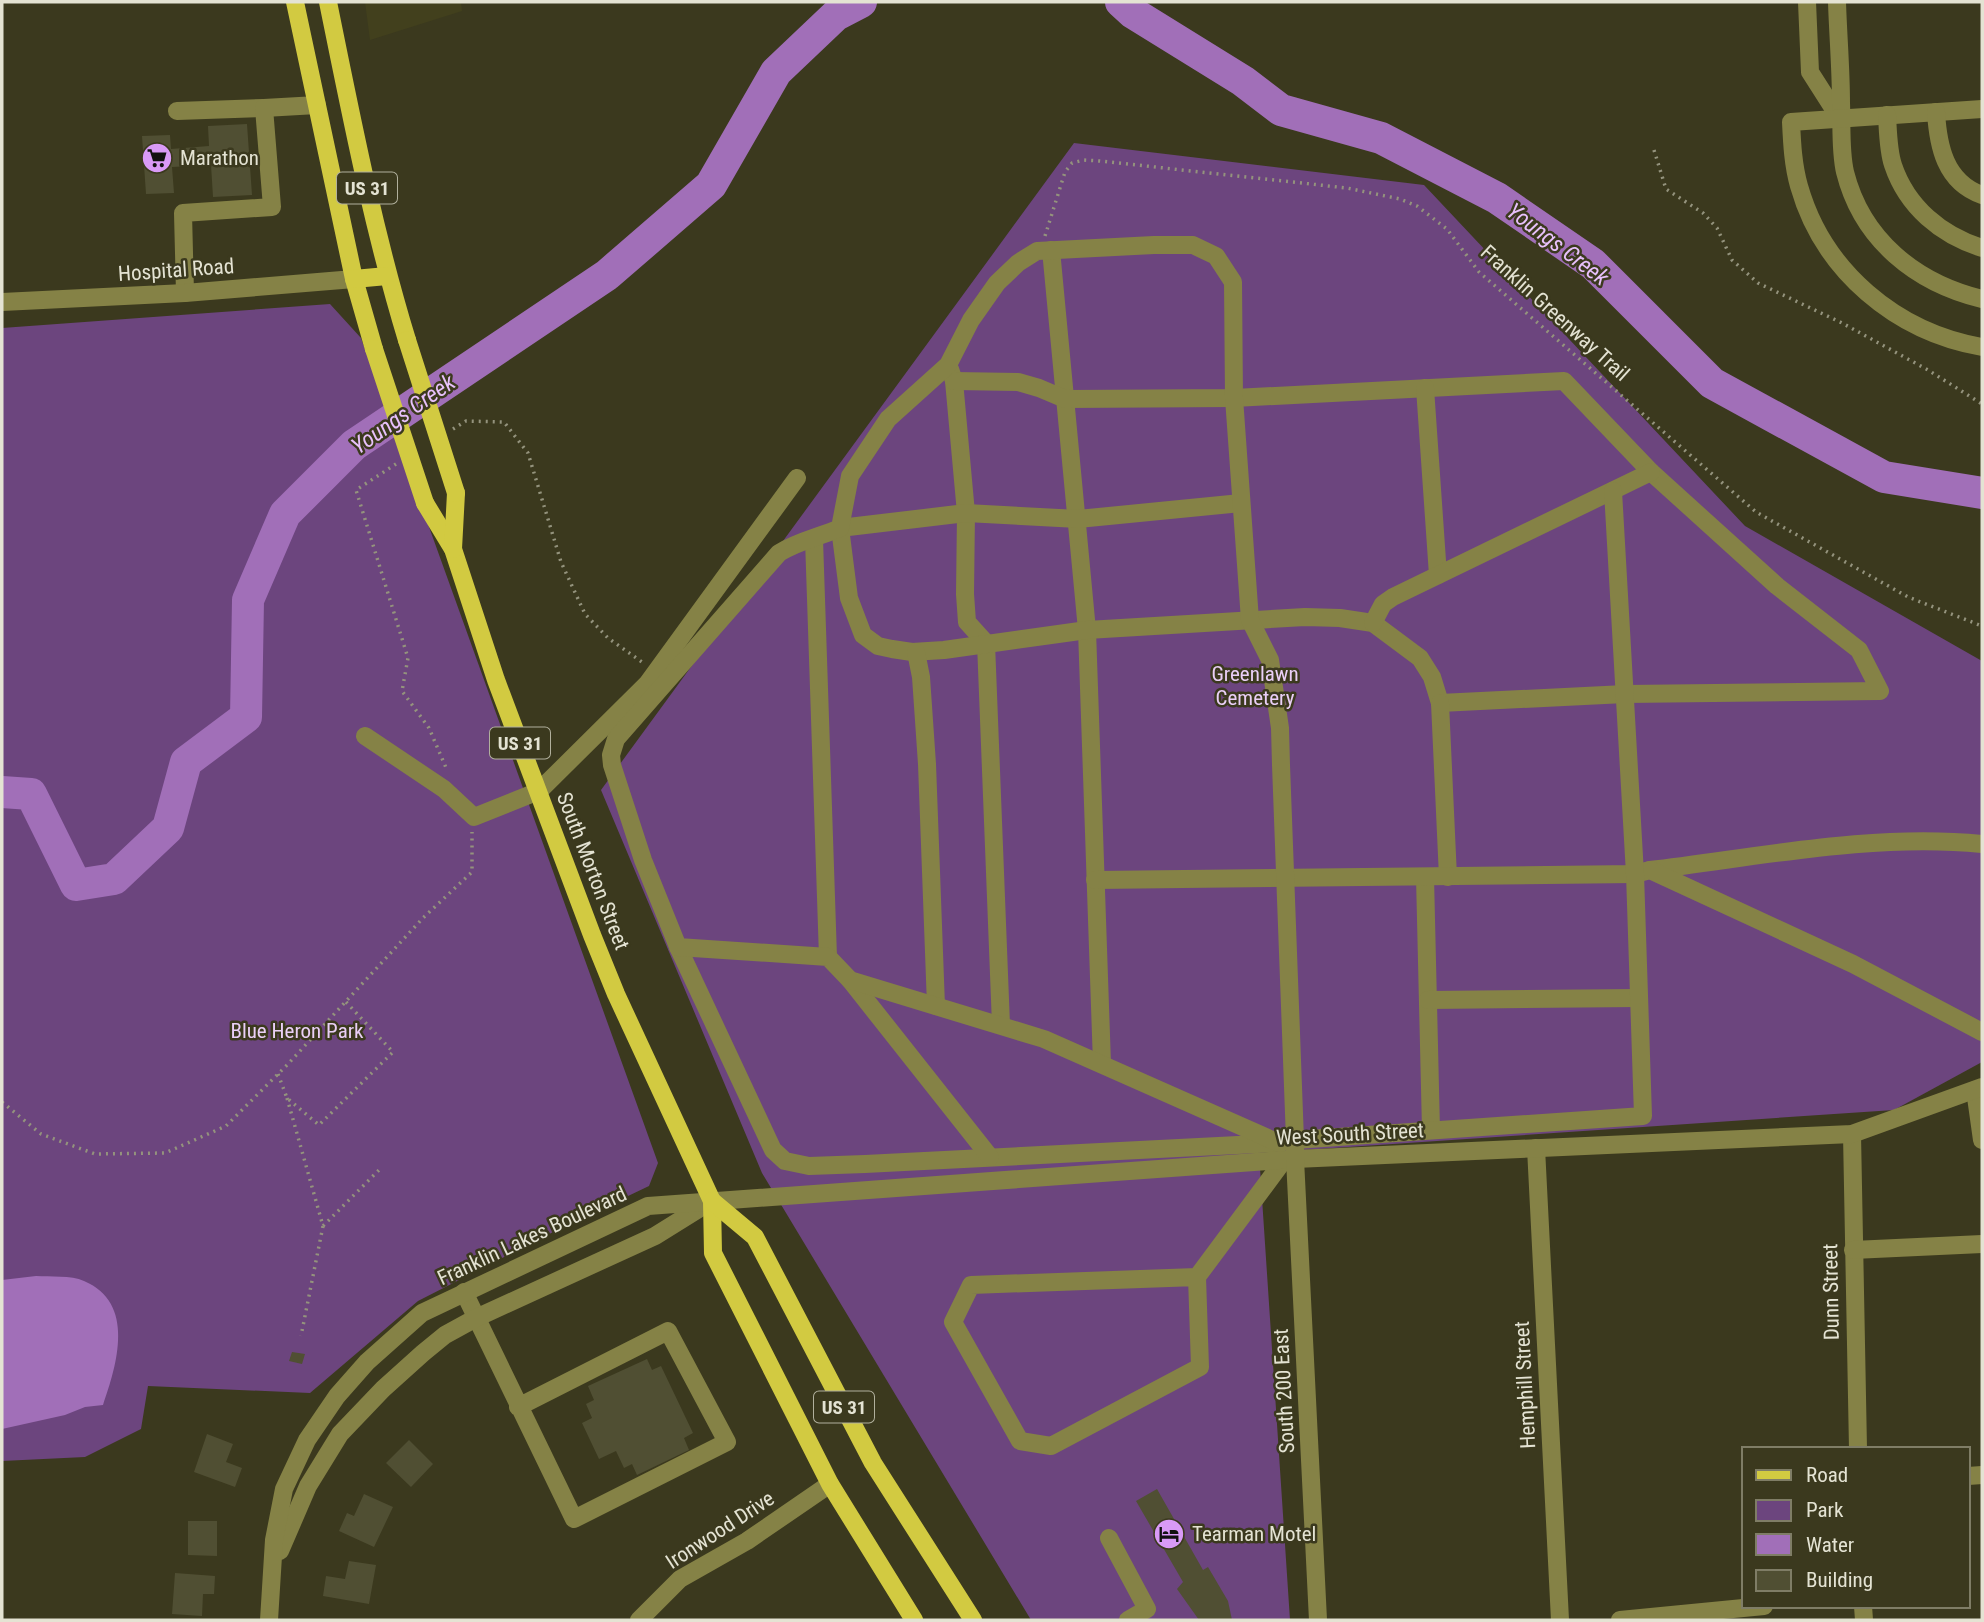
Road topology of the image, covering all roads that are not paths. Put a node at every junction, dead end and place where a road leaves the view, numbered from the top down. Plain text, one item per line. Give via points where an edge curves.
1 (295, 2) edge
2 (328, 2) edge
3 (1807, 2) edge
4 (1837, 2) edge
5 (317, 105) junction
6 (264, 108) junction
7 (1982, 109) edge
8 (177, 111) dead end
9 (1936, 112) junction
10 (1887, 115) junction
11 (1840, 119) junction
12 (1982, 195) edge
13 (1982, 248) edge
14 (1044, 250) junction
15 (387, 276) junction
16 (354, 279) junction
17 (185, 293) junction
18 (1982, 299) edge
19 (2, 302) edge
20 (1982, 347) edge
21 (951, 373) junction
22 (1425, 388) junction
23 (1234, 398) junction
24 (1065, 399) junction
25 (1651, 472) junction
26 (797, 478) dead end
27 (1613, 491) junction
28 (1241, 503) junction
29 (966, 513) junction
30 (1077, 519) junction
31 (840, 528) junction
32 (814, 539) junction
33 (453, 549) junction
34 (1438, 575) junction
35 (1250, 620) junction
36 (1374, 623) junction
37 (1087, 630) junction
38 (986, 643) junction
39 (916, 652) junction
40 (1625, 694) junction
41 (1440, 703) junction
42 (365, 736) dead end
43 (539, 791) junction
44 (1982, 844) edge
45 (1642, 872) junction
46 (1426, 877) junction
47 (1448, 877) junction
48 (1285, 878) junction
49 (1095, 880) junction
50 (678, 947) junction
51 (828, 957) junction
52 (850, 980) junction
53 (1639, 998) junction
54 (1428, 1000) junction
55 (936, 1006) junction
56 (1001, 1025) junction
57 (1982, 1032) edge
58 (1102, 1064) junction
59 (1978, 1088) edge
60 (1431, 1130) junction
61 (1852, 1134) junction
62 (1982, 1140) edge
63 (1536, 1148) junction
64 (1288, 1150) junction
65 (990, 1157) junction
66 (712, 1201) junction
67 (1982, 1244) edge
68 (560, 1248) junction
69 (1853, 1250) junction
70 (571, 1274) junction
71 (1197, 1277) junction
72 (464, 1292) junction
73 (476, 1318) junction
74 (518, 1407) junction
75 (1858, 1447) edge
76 (830, 1484) junction
77 (1109, 1538) dead end
78 (272, 1574) junction
79 (1743, 1608) edge
80 (1150, 1615) edge
81 (270, 1620) edge
82 (639, 1620) edge
83 (914, 1620) edge
84 (973, 1620) edge
85 (1128, 1620) edge
86 (1318, 1620) edge
87 (1560, 1620) edge
88 (1620, 1620) edge

1 - 5 main road, South Morton Street / US 31
2 - 15 main road, South Morton Street / US 31
3 - 11 street via 1810,72
4 - 11 street
5 - 6 street
5 - 16 main road, South Morton Street / US 31
6 - 8 street
6 - 17 street via 272,207 183,213
7 - 9 street
9 - 10 street
9 - 12 street via 1940,150 1948,168
10 - 11 street
10 - 13 street via 1892,164 1913,203 1944,231
11 - 18 street via 1853,197 1880,241 1935,283
11 - 20 street via 1791,122 1798,185 1812,222 1836,260 1886,309 1920,328
14 - 21 street via 1018,263 997,283 971,320
14 - 23 street via 1193,245 1216,256 1233,282
14 - 24 street
15 - 16 main road
15 - 33 main road, South Morton Street / US 31, bridge via 456,493
16 - 17 street, Hospital Road
16 - 33 main road, South Morton Street / US 31, bridge via 425,503
17 - 19 street, Hospital Road
21 - 24 street via 1018,382
21 - 29 street
21 - 31 street via 888,419 850,476
22 - 23 street
22 - 25 street via 1564,381
22 - 34 street
23 - 24 street
23 - 28 street
24 - 30 street
25 - 27 street
25 - 40 street via 1777,586 1859,650 1880,691
26 - 43 street via 647,684
27 - 34 street
27 - 40 street
28 - 30 street
28 - 35 street
29 - 30 street
29 - 31 street
29 - 38 street via 967,622
30 - 37 street
31 - 32 street
31 - 39 street via 849,598 863,635 878,646
32 - 50 street via 796,542 779,553 613,747 612,765
32 - 51 street
33 - 43 main road, South Morton Street / US 31
34 - 36 street via 1383,604
35 - 36 street via 1305,617
35 - 37 street
35 - 48 street, South 200 East via 1270,660 1275,685
36 - 41 street via 1420,658
37 - 38 street
37 - 49 street
38 - 39 street
38 - 56 street
39 - 55 street via 927,764
40 - 41 street
40 - 45 street
41 - 47 street
42 - 43 street via 444,789 474,817
43 - 66 main road, South Morton Street / US 31 via 592,935
44 - 45 street via 1879,842
45 - 47 street
45 - 53 street
45 - 57 street via 1853,964
46 - 47 street
46 - 48 street
46 - 54 street
48 - 49 street
48 - 64 street, South 200 East
49 - 58 street
50 - 51 street
50 - 65 street via 773,1150 785,1161 809,1166
51 - 52 street
52 - 55 street
52 - 65 street
53 - 54 street
53 - 60 street via 1643,1116
54 - 60 street
55 - 56 street
56 - 58 street
58 - 64 street
59 - 61 street, West South Street
59 - 62 street
60 - 64 street
61 - 63 street, West South Street
61 - 69 street, Dunn Street
63 - 64 street, West South Street
63 - 87 street, Hemphill Street
64 - 65 street
64 - 66 street, West South Street
64 - 71 street
64 - 86 street, South 200 East
66 - 68 street, Franklin Lakes Boulevard via 648,1206
66 - 70 street, Franklin Lakes Boulevard via 655,1236
66 - 76 main road, US 31 via 713,1252
66 - 84 main road, US 31 via 755,1237 873,1463
67 - 69 street
68 - 70 street
68 - 72 street, Franklin Lakes Boulevard
69 - 75 street, Dunn Street
70 - 73 street, Franklin Lakes Boulevard
71 - 71 street via 971,1285 953,1322 1020,1441 1051,1446 1200,1367
72 - 73 street
72 - 78 street, Franklin Lakes Boulevard via 422,1313 367,1362 329,1407 284,1489
73 - 74 street
73 - 78 street, Franklin Lakes Boulevard via 423,1353 340,1434 308,1486
74 - 74 street via 574,1520 727,1442 668,1331
76 - 82 street, Ironwood Drive via 747,1541 680,1579
76 - 83 main road, US 31
77 - 80 street
78 - 81 street, Franklin Lakes Boulevard
79 - 88 street
80 - 85 street

